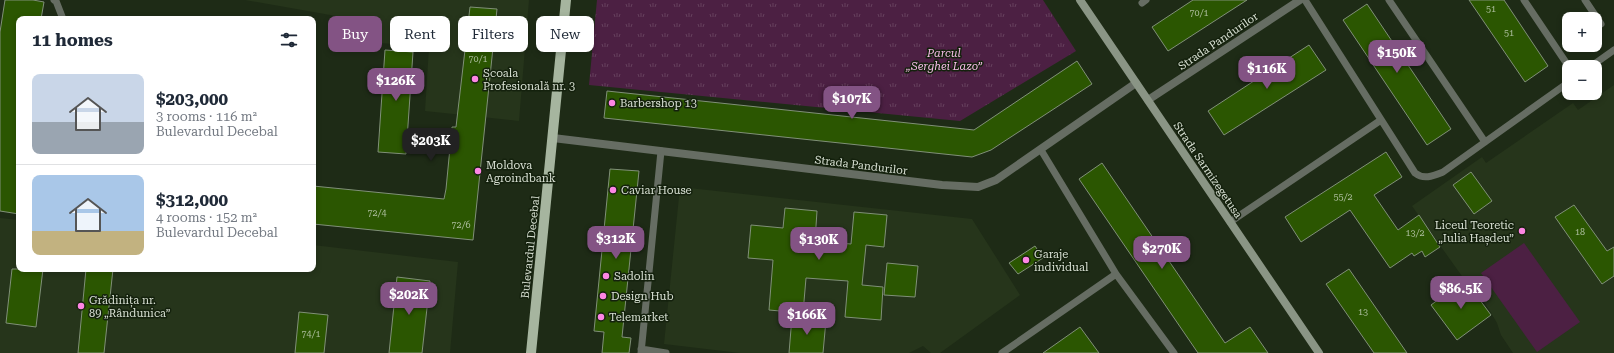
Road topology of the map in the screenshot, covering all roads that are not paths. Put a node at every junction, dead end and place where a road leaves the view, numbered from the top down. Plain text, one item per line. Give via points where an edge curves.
1 (54, 0) edge
2 (566, 0) edge
3 (1080, 0) edge
4 (1300, 0) edge
5 (1305, 0) edge
6 (1389, 0) edge
7 (1524, 0) edge
8 (1585, 0) edge
9 (1593, 12) edge
10 (62, 16) edge
11 (1614, 50) edge
12 (1564, 60) edge
13 (1600, 60) edge
14 (1136, 83) junction
15 (1562, 87) edge
16 (1148, 100) junction
17 (1381, 120) junction
18 (553, 138) junction
19 (1485, 142) junction
20 (1041, 150) junction
21 (661, 151) junction
22 (1230, 222) junction
23 (1116, 274) junction
24 (641, 351) edge
25 (531, 353) edge
26 (666, 353) edge
27 (1002, 353) edge
28 (1174, 353) edge
29 (1319, 353) edge

1 - 10 lane
2 - 18 main road, Bulevardul Decebal
3 - 14 main road, Strada Sarmizegetusa
4 - 16 street, Strada Pandurilor
5 - 17 lane
6 - 19 lane
7 - 12 lane
8 - 9 lane
11 - 13 lane
14 - 16 main road, Strada Sarmizegetusa
14 - 20 street, Strada Pandurilor
15 - 19 lane
16 - 22 main road, Strada Sarmizegetusa
17 - 19 lane via 1415,173 1425,177 1443,172
17 - 22 lane
18 - 21 street, Strada Pandurilor
18 - 25 main road, Bulevardul Decebal
20 - 21 street, Strada Pandurilor via 988,184 968,188
20 - 23 lane
21 - 24 lane
22 - 29 main road, Strada Sarmizegetusa
23 - 27 lane
23 - 28 lane
24 - 26 lane

